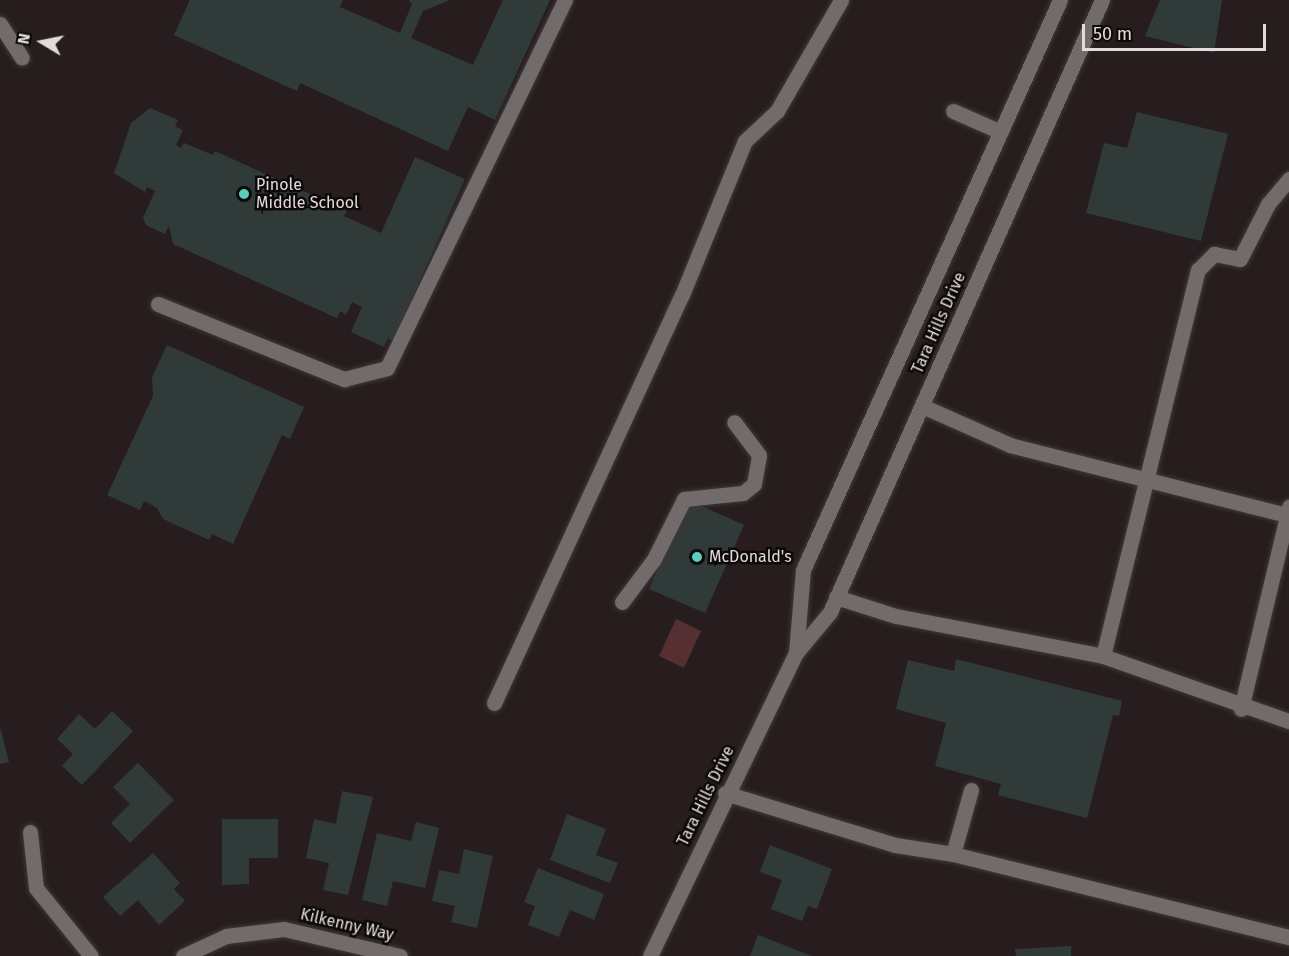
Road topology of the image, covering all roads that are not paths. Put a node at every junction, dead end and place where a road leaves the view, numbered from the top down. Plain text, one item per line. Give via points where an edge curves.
1 (565, 0) edge
2 (841, 0) edge
3 (1060, 0) edge
4 (1102, 0) edge
5 (0, 24) edge
6 (22, 58) dead end
7 (953, 111) dead end
8 (1001, 132) junction
9 (1289, 179) edge
10 (158, 304) dead end
11 (922, 406) junction
12 (734, 422) dead end
13 (1146, 480) junction
14 (1288, 511) edge
15 (836, 597) junction
16 (622, 602) dead end
17 (796, 653) junction
18 (1103, 656) junction
19 (494, 703) dead end
20 (1241, 709) junction
21 (1289, 721) edge
22 (970, 790) dead end
23 (725, 793) junction
24 (30, 832) dead end
25 (953, 854) junction
26 (1289, 937) edge
27 (91, 956) edge
28 (183, 956) edge
29 (400, 956) edge
30 (650, 956) edge

1 - 10 street via 387,368 344,379
2 - 19 street via 777,111 745,141 682,296
3 - 8 street, Tara Hills Drive
4 - 11 street, Tara Hills Drive
5 - 6 street
7 - 8 street
8 - 17 street, Tara Hills Drive via 803,570
9 - 13 street via 1268,204 1240,259 1214,254 1198,270
11 - 13 street via 1010,445
11 - 15 street, Tara Hills Drive
12 - 16 street via 759,455 754,484 742,493 684,500 654,560
13 - 14 street
13 - 18 street
14 - 20 street
15 - 17 street, Tara Hills Drive
15 - 18 street via 896,616
17 - 23 street, Tara Hills Drive
18 - 20 street via 1183,681
20 - 21 street
22 - 25 street
23 - 25 street via 895,845
23 - 30 street, Tara Hills Drive
24 - 27 street via 36,888
25 - 26 street
28 - 29 street, Kilkenny Way via 226,936 284,929

